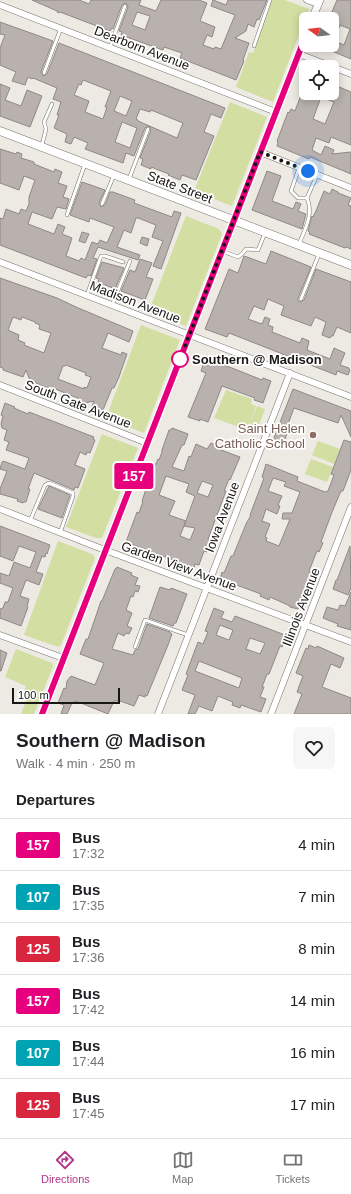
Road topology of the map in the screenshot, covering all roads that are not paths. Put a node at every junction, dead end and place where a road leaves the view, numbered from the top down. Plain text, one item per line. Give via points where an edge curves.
1 (270, 0) edge
2 (307, 0) edge
3 (319, 2) edge
4 (0, 5) edge
5 (125, 6) dead end
6 (315, 12) edge
7 (61, 28) junction
8 (254, 46) dead end
9 (110, 47) junction
10 (299, 54) joint
11 (44, 73) dead end
12 (351, 74) edge
13 (52, 104) dead end
14 (276, 112) junction
15 (148, 129) dead end
16 (0, 131) edge
17 (41, 147) junction
18 (260, 152) junction
19 (85, 164) junction
20 (299, 168) junction
21 (114, 175) junction
22 (317, 175) junction
23 (129, 180) junction
24 (351, 188) edge
25 (307, 198) junction
26 (102, 204) dead end
27 (67, 215) dead end
28 (234, 221) junction
29 (265, 233) junction
30 (299, 245) junction
31 (222, 251) junction
32 (319, 253) junction
33 (130, 261) dead end
34 (0, 262) edge
35 (123, 262) dead end
36 (351, 266) edge
37 (91, 284) junction
38 (117, 294) junction
39 (87, 295) junction
40 (301, 299) dead end
41 (112, 305) junction
42 (189, 335) junction
43 (290, 373) junction
44 (0, 385) edge
45 (351, 397) edge
46 (147, 443) junction
47 (351, 507) edge
48 (0, 510) edge
49 (30, 521) junction
50 (60, 533) junction
51 (105, 550) junction
52 (206, 587) junction
53 (306, 625) junction
54 (0, 635) edge
55 (188, 635) junction
56 (351, 642) edge
57 (135, 647) dead end
58 (63, 658) junction
59 (42, 714) edge
60 (158, 714) edge
61 (271, 714) edge

1 - 8 lane
2 - 3 street
3 - 6 street
4 - 7 street, Dearborn Avenue
5 - 9 lane
7 - 9 street, Dearborn Avenue
7 - 11 lane
9 - 14 street, Dearborn Avenue
10 - 12 street
10 - 14 street
13 - 17 lane via 44,122 46,130
14 - 18 street
15 - 23 lane
16 - 17 main road, State Street
17 - 19 main road, State Street
18 - 20 street
18 - 28 street
19 - 21 main road, State Street
19 - 27 lane
20 - 22 street
20 - 25 lane via 291,191 298,198
21 - 23 main road, State Street
21 - 26 lane
22 - 24 street
22 - 25 lane
23 - 28 main road, State Street
25 - 30 lane via 309,220
28 - 29 main road, State Street
28 - 31 street
29 - 30 main road, State Street
29 - 31 lane via 258,250 246,250 238,257
30 - 32 main road, State Street
31 - 42 street
32 - 36 main road, State Street
32 - 40 lane
33 - 38 lane
34 - 39 street, Madison Avenue
35 - 37 lane via 101,256
37 - 38 lane
37 - 39 lane
38 - 41 lane
39 - 41 street, Madison Avenue
41 - 42 street, Madison Avenue
42 - 43 street, Madison Avenue
42 - 46 street
43 - 45 street, Madison Avenue
43 - 52 street, Iowa Avenue
44 - 46 street, South Gate Avenue
46 - 51 street
47 - 53 street, Illinois Avenue
48 - 49 street, Garden View Avenue
49 - 50 street, Garden View Avenue
49 - 50 lane via 45,485 49,483 73,493
50 - 51 street, Garden View Avenue
51 - 52 street, Garden View Avenue
51 - 58 street
52 - 53 street, Garden View Avenue
52 - 55 street, Iowa Avenue
53 - 56 street, Garden View Avenue
53 - 61 street, Illinois Avenue
54 - 58 street
55 - 57 lane via 145,620
55 - 60 street, Iowa Avenue
58 - 59 street

